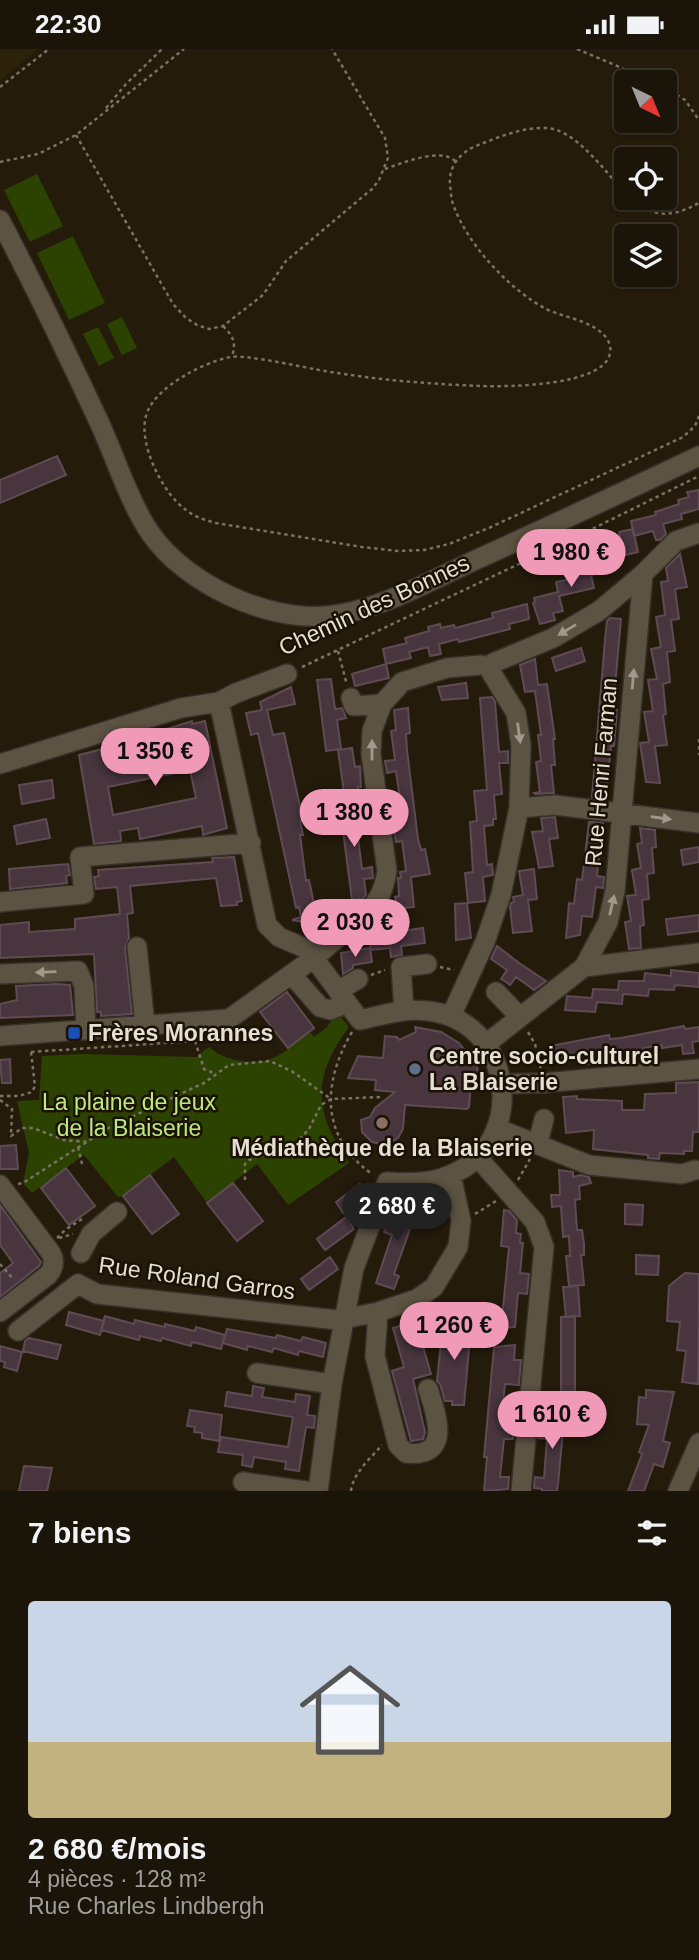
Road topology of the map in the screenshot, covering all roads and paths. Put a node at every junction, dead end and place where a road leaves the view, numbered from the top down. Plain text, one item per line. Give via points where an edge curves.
1 (49, 49) edge
2 (162, 49) edge
3 (184, 49) edge
4 (332, 49) edge
5 (577, 49) edge
6 (627, 70) edge
7 (0, 87) edge
8 (677, 95) edge
9 (103, 112) junction
10 (699, 120) edge
11 (76, 135) junction
12 (455, 161) junction
13 (0, 162) edge
14 (385, 169) junction
15 (614, 182) edge
16 (699, 203) edge
17 (645, 210) edge
18 (0, 220) edge
19 (223, 326) junction
20 (232, 356) junction
21 (699, 416) edge
22 (699, 456) edge
23 (699, 476) edge
24 (699, 533) edge
25 (643, 575) junction
26 (338, 650) junction
27 (489, 667) junction
28 (288, 674) joint
29 (351, 698) joint
30 (219, 702) junction
31 (382, 704) junction
32 (699, 739) edge
33 (699, 755) edge
34 (0, 764) edge
35 (519, 808) junction
36 (623, 812) junction
37 (699, 823) edge
38 (251, 843) junction
39 (0, 902) edge
40 (137, 947) dead end
41 (699, 953) edge
42 (314, 958) junction
43 (427, 964) dead end
44 (401, 967) junction
45 (584, 967) junction
46 (0, 974) edge
47 (292, 975) junction
48 (358, 979) joint
49 (496, 992) dead end
50 (342, 997) junction
51 (404, 1010) junction
52 (452, 1016) junction
53 (520, 1017) junction
54 (223, 1020) junction
55 (360, 1020) junction
56 (145, 1025) junction
57 (86, 1030) junction
58 (0, 1037) edge
59 (195, 1041) junction
60 (30, 1043) junction
61 (486, 1044) junction
62 (699, 1069) edge
63 (218, 1074) junction
64 (503, 1084) junction
65 (381, 1097) dead end
66 (0, 1098) edge
67 (331, 1099) junction
68 (544, 1119) dead end
69 (496, 1128) junction
70 (89, 1142) junction
71 (538, 1143) junction
72 (78, 1147) junction
73 (477, 1157) junction
74 (82, 1164) dead end
75 (695, 1170) dead end
76 (451, 1175) junction
77 (245, 1180) dead end
78 (387, 1182) junction
79 (0, 1185) edge
80 (117, 1212) dead end
81 (81, 1219) dead end
82 (66, 1235) dead end
83 (81, 1253) dead end
84 (0, 1264) edge
85 (25, 1293) junction
86 (0, 1312) edge
87 (378, 1312) junction
88 (344, 1320) junction
89 (18, 1331) dead end
90 (257, 1373) dead end
91 (332, 1384) junction
92 (428, 1389) dead end
93 (394, 1434) junction
94 (699, 1443) edge
95 (243, 1482) dead end
96 (306, 1491) edge
97 (318, 1491) edge
98 (351, 1491) edge
99 (521, 1491) edge
100 (678, 1491) edge

1 - 7 path
2 - 9 path
3 - 9 path
4 - 14 path via 385,138
5 - 6 path
8 - 10 path
9 - 11 path
11 - 13 path via 38,154
11 - 19 path via 173,304 197,325 209,329
12 - 14 path via 443,155
12 - 15 path via 467,149 510,133 547,128 568,134
12 - 20 path via 450,179 453,205 475,244 526,297 549,311 597,328 611,348 604,365 589,374 507,387 404,381
14 - 19 path via 372,189 286,261 263,295
16 - 17 path via 682,212 659,215
18 - 22 street via 151,534 176,561 235,599 307,617 365,608
19 - 20 path via 234,340
20 - 21 path via 169,386 146,416 150,456 172,498 185,510 216,523 362,547 398,551 449,544 683,437
23 - 26 path, Chemin des Bonnes
24 - 25 street via 676,541
25 -> 27 street via 599,611
36 -> 25 street, Rue Henri Farman
26 - 28 path, Chemin des Bonnes
26 - 29 path
27 - 31 street via 447,669 402,682
27 -> 35 street via 516,713 521,745
28 - 30 street, Chemin des Bonnes
29 - 31 street via 354,706
30 - 34 street, Chemin des Bonnes via 181,708
30 - 38 street
42 -> 31 street via 367,912 384,889 387,871 371,754 372,731
32 - 33 path
35 - 36 street via 555,805
35 - 52 street via 501,895
36 -> 37 street
45 -> 36 street, Rue Henri Farman via 608,922
38 - 39 street via 80,857 84,894
38 - 42 street via 267,925
40 - 56 street
41 - 45 street
42 - 47 street
42 - 50 street
43 - 44 street
44 - 48 path
44 - 51 street
45 - 53 street
57 -> 46 street via 78,971
47 - 50 street via 320,1007 330,1010
47 - 54 street
48 - 50 street
49 - 53 street
50 - 55 street
51 - 52 street
51 - 55 street
52 - 61 street
53 - 61 street
54 - 56 street
54 - 59 path via 213,1039
55 - 67 path via 334,1071
56 - 57 street
57 - 60 street
58 - 60 street
59 - 60 path
59 - 63 path via 204,1069
60 - 66 path via 32,1092
61 - 64 street
62 - 64 street
63 - 67 path via 229,1065 270,1061
63 - 70 path
64 - 69 street
65 - 67 path
66 - 70 path via 12,1109 11,1136 22,1128 33,1128 64,1140
67 - 77 path via 321,1105 295,1144 249,1160
67 - 78 path via 330,1110 343,1146 369,1172
68 - 71 street
69 - 71 street
69 - 73 street
70 - 72 path
71 - 75 street via 589,1165 682,1174
72 - 74 path
72 - 79 path via 23,1183
73 - 76 street
73 - 99 street via 535,1222 544,1247
76 - 78 street via 415,1183
76 - 87 street via 461,1221 458,1247 434,1287 417,1299
78 - 88 street via 354,1268
79 - 85 street via 54,1259 51,1272
80 - 83 street, Rue Roland Garros via 91,1234
81 - 82 path via 57,1239
84 - 85 path
85 - 86 street
87 - 88 street
87 - 93 street via 375,1356
88 - 89 street, Rue Roland Garros via 97,1294 78,1284
88 - 91 street
90 - 91 street
91 - 97 street
92 - 93 street via 439,1429 436,1444 419,1453 406,1453
93 - 98 path via 362,1467
94 - 100 street
95 - 96 street

